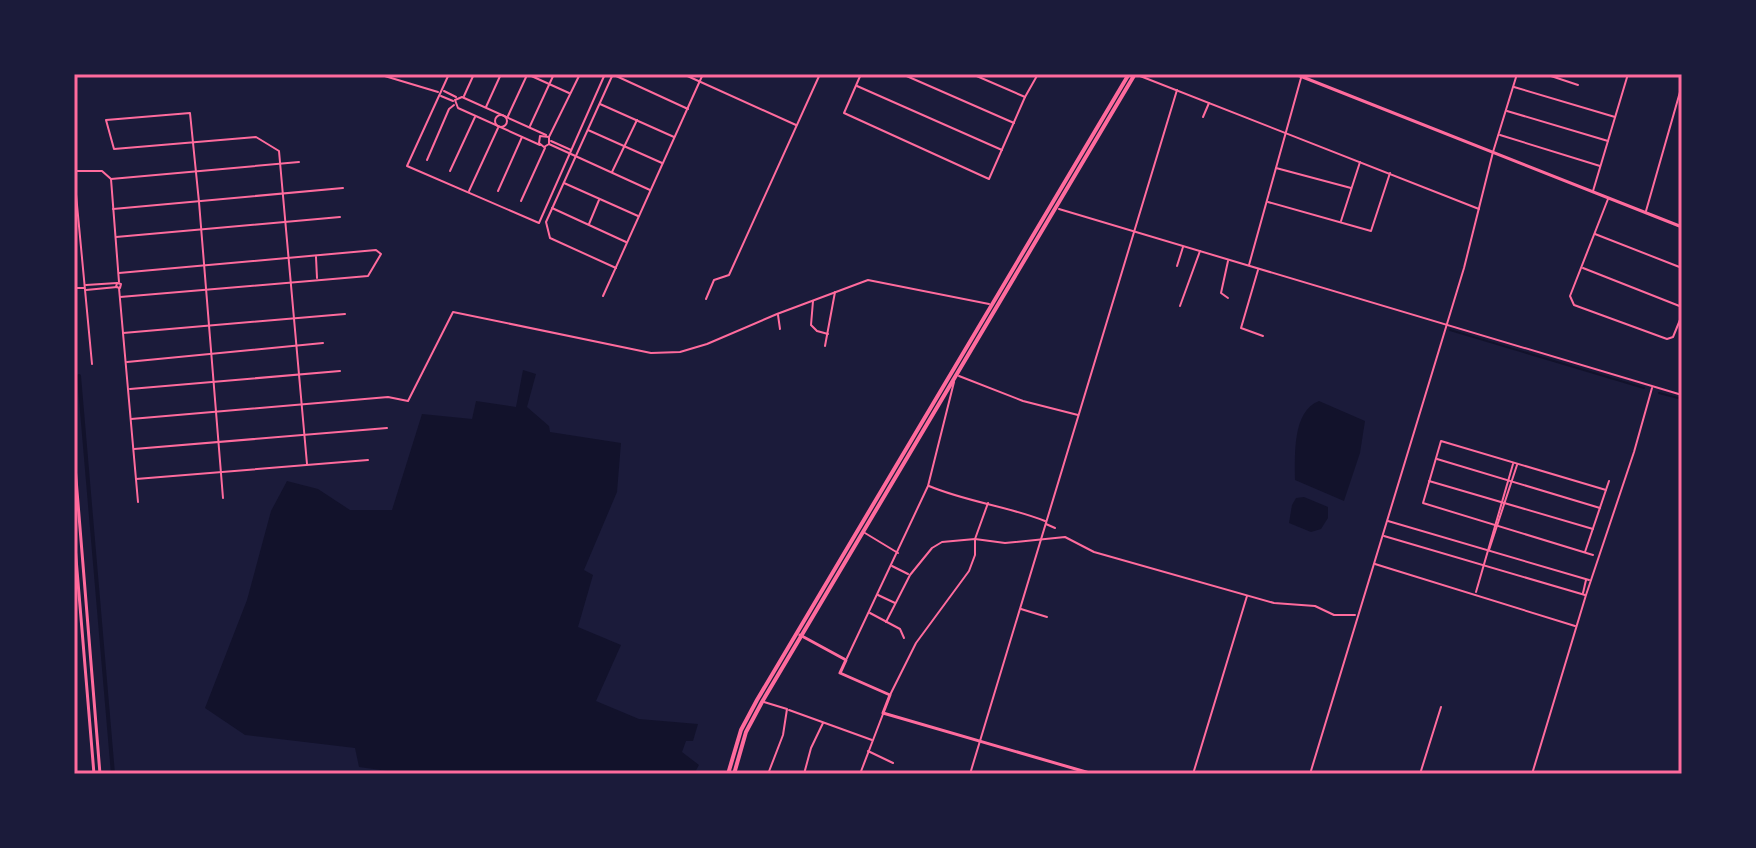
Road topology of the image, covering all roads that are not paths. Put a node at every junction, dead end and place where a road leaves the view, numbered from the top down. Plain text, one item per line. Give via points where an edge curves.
1 (378, 74) edge
2 (449, 74) edge
3 (474, 74) edge
4 (501, 74) edge
5 (527, 74) edge
6 (554, 74) edge
7 (580, 74) edge
8 (605, 74) edge
9 (613, 74) edge
10 (683, 74) edge
11 (703, 74) edge
12 (820, 74) edge
13 (861, 74) edge
14 (902, 74) edge
15 (972, 74) edge
16 (1037, 74) edge
17 (1133, 74) edge
18 (1295, 74) edge
19 (1517, 74) edge
20 (1545, 74) edge
21 (1628, 74) edge
22 (1301, 77) junction
23 (700, 82) junction
24 (549, 84) junction
25 (856, 85) junction
26 (1578, 85) dead end
27 (1682, 85) edge
28 (1513, 87) junction
29 (1177, 90) junction
30 (440, 93) junction
31 (571, 94) junction
32 (457, 97) junction
33 (464, 97) junction
34 (1025, 97) junction
35 (1209, 102) junction
36 (454, 103) junction
37 (600, 104) junction
38 (486, 108) junction
39 (688, 109) junction
40 (1506, 110) junction
41 (475, 116) junction
42 (503, 116) junction
43 (1203, 117) dead end
44 (1615, 117) junction
45 (508, 118) junction
46 (637, 120) junction
47 (1015, 123) junction
48 (797, 126) junction
49 (499, 127) junction
50 (529, 127) junction
51 (588, 130) junction
52 (1285, 133) junction
53 (1499, 135) junction
54 (522, 137) junction
55 (675, 137) junction
56 (548, 141) junction
57 (1608, 141) junction
58 (193, 143) junction
59 (540, 145) junction
60 (625, 146) junction
61 (1003, 150) junction
62 (571, 152) junction
63 (1493, 152) junction
64 (576, 157) junction
65 (427, 160) dead end
66 (1360, 161) junction
67 (299, 162) dead end
68 (663, 163) junction
69 (281, 164) junction
70 (1600, 166) junction
71 (1276, 168) junction
72 (196, 171) junction
73 (450, 171) dead end
74 (74, 172) edge
75 (611, 173) junction
76 (1390, 173) junction
77 (110, 178) junction
78 (564, 183) junction
79 (343, 188) dead end
80 (1351, 188) junction
81 (498, 191) dead end
82 (651, 191) junction
83 (1593, 192) junction
84 (284, 193) junction
85 (469, 193) junction
86 (1608, 198) junction
87 (600, 199) junction
88 (521, 201) dead end
89 (1267, 201) junction
90 (199, 202) junction
91 (1053, 207) junction
92 (552, 208) junction
93 (113, 209) junction
94 (1480, 210) junction
95 (1645, 213) junction
96 (639, 216) junction
97 (340, 217) dead end
98 (286, 222) junction
99 (1341, 223) junction
100 (589, 225) junction
101 (1682, 227) edge
102 (201, 229) junction
103 (1134, 231) junction
104 (1594, 234) junction
105 (116, 237) junction
106 (627, 242) junction
107 (1184, 246) junction
108 (1200, 251) junction
109 (316, 255) junction
110 (1126, 255) junction
111 (290, 258) junction
112 (1132, 258) dead end
113 (1229, 260) junction
114 (204, 265) junction
115 (1177, 266) dead end
116 (1249, 266) junction
117 (1581, 267) junction
118 (616, 268) junction
119 (1682, 268) edge
120 (1258, 269) junction
121 (119, 273) junction
122 (317, 280) junction
123 (292, 282) junction
124 (118, 285) junction
125 (74, 288) edge
126 (84, 288) junction
127 (206, 289) junction
128 (835, 291) junction
129 (603, 296) dead end
130 (120, 297) junction
131 (1228, 298) dead end
132 (706, 299) dead end
133 (813, 299) junction
134 (994, 306) junction
135 (1180, 306) dead end
136 (1682, 307) edge
137 (345, 314) dead end
138 (777, 314) junction
139 (1682, 315) edge
140 (295, 318) junction
141 (209, 325) junction
142 (1446, 325) junction
143 (780, 329) dead end
144 (123, 333) junction
145 (828, 334) junction
146 (1263, 336) dead end
147 (323, 343) dead end
148 (298, 346) junction
149 (825, 346) dead end
150 (211, 354) junction
151 (126, 362) junction
152 (92, 364) dead end
153 (340, 371) dead end
154 (301, 374) junction
155 (954, 377) junction
156 (214, 382) junction
157 (1652, 387) junction
158 (128, 389) junction
159 (1682, 395) edge
160 (303, 405) junction
161 (216, 412) junction
162 (1079, 415) junction
163 (131, 419) junction
164 (387, 428) dead end
165 (305, 434) junction
166 (219, 442) junction
167 (134, 449) junction
168 (74, 454) edge
169 (1436, 459) junction
170 (368, 460) dead end
171 (1515, 463) junction
172 (307, 464) junction
173 (221, 472) junction
174 (136, 479) junction
175 (1507, 480) junction
176 (1429, 481) junction
177 (1609, 481) dead end
178 (1512, 482) junction
179 (928, 486) junction
180 (1606, 490) junction
181 (223, 498) dead end
182 (138, 502) dead end
183 (988, 503) junction
184 (1503, 503) junction
185 (1600, 508) junction
186 (1386, 521) junction
187 (1046, 523) junction
188 (1496, 526) junction
189 (1055, 528) dead end
190 (1593, 529) junction
191 (863, 533) junction
192 (74, 534) edge
193 (1382, 536) junction
194 (975, 539) junction
195 (1041, 539) junction
196 (1489, 551) junction
197 (898, 553) junction
198 (1585, 553) junction
199 (76, 554) edge
200 (82, 554) junction
201 (1593, 555) dead end
202 (844, 560) junction
203 (1373, 564) junction
204 (1484, 565) junction
205 (892, 566) junction
206 (910, 575) junction
207 (1589, 580) junction
208 (1475, 594) junction
209 (1583, 594) junction
210 (878, 595) junction
211 (1247, 595) junction
212 (896, 603) junction
213 (1020, 609) junction
214 (870, 613) junction
215 (1358, 615) junction
216 (1047, 617) dead end
217 (886, 622) junction
218 (1576, 626) junction
219 (800, 634) junction
220 (904, 638) dead end
221 (846, 660) junction
222 (890, 695) junction
223 (762, 702) junction
224 (1441, 707) dead end
225 (787, 709) junction
226 (883, 713) junction
227 (824, 721) junction
228 (872, 740) junction
229 (980, 741) junction
230 (868, 751) junction
231 (893, 763) dead end
232 (1081, 772) edge
233 (94, 774) edge
234 (100, 774) edge
235 (731, 774) edge
236 (769, 774) edge
237 (804, 774) edge
238 (860, 774) edge
239 (970, 774) edge
240 (1093, 774) edge
241 (1193, 774) edge
242 (1310, 774) edge
243 (1420, 774) edge
244 (1532, 774) edge

1 - 30 street
2 - 30 street
3 - 33 street
4 - 38 street
5 - 24 street
5 - 45 street
6 - 24 street
7 - 31 street
8 - 62 street
9 - 37 street
9 - 39 street
10 - 23 street
11 - 23 street
12 - 48 street
13 - 25 street
14 - 47 street
15 - 34 street
16 - 34 street
17 - 29 street
17 - 91 main road
18 - 22 main road
19 - 28 street
20 - 26 street
21 - 44 street
22 - 52 street
22 - 63 main road
23 - 39 street
23 - 48 street
24 - 31 street
24 - 50 street
25 - 61 street
25 - 61 street via 844,113 989,179
27 - 95 street
28 - 40 street
28 - 44 street
29 - 35 street
29 - 103 street
30 - 32 street
30 - 36 street
30 - 85 street via 407,166
31 - 56 street
32 - 33 street
32 - 36 street
33 - 38 street
34 - 47 street
35 - 43 street
35 - 52 street
36 - 41 street
36 - 65 street
37 - 46 street
37 - 51 street
38 - 42 street
39 - 55 street
40 - 53 street
40 - 57 street
41 - 49 street
41 - 73 street
42 - 45 street
42 - 49 street via 495,119
42 - 49 street via 507,122
44 - 57 street
45 - 50 street
46 - 55 street
46 - 60 street
47 - 61 street
48 - 132 street via 729,275 714,280
49 - 54 street
49 - 85 street
50 - 56 street
51 - 60 street
51 - 64 street
52 - 66 street
52 - 71 street
53 - 63 street
53 - 70 street
54 - 59 street
54 - 81 street
55 - 68 street
56 - 59 street
56 - 59 street via 539,137
56 - 62 street
56 - 88 street
57 - 70 street
58 - 58 street via 190,113 106,120 114,149
58 - 69 street via 256,137 277,148
58 - 72 street
60 - 68 street
60 - 75 street
62 - 64 street
62 - 85 street via 539,223
63 - 83 main road
63 - 94 street
64 - 75 street
64 - 78 street
66 - 76 street
66 - 80 street
67 - 69 street
68 - 82 street
69 - 72 street
69 - 84 street
70 - 83 street
71 - 80 street
71 - 89 street
72 - 77 street
72 - 90 street
74 - 77 street via 102,171
74 - 126 street
75 - 82 street
76 - 94 street
76 - 99 street via 1371,231
77 - 93 street
78 - 87 street
78 - 92 street
79 - 84 street
80 - 99 street
82 - 96 street
83 - 86 main road
84 - 90 street
84 - 98 street
86 - 95 main road
86 - 104 street
87 - 96 street
87 - 100 street
89 - 99 street
89 - 116 street
90 - 93 street
90 - 102 street
91 - 103 street
91 - 134 main road
92 - 100 street
92 - 118 street via 546,222 550,238
93 - 105 street
94 - 142 street
95 - 101 main road
96 - 106 street
97 - 98 street
98 - 102 street
98 - 111 street
100 - 106 street
102 - 105 street
102 - 114 street
103 - 107 street
103 - 110 street
104 - 117 street
104 - 119 street
105 - 121 street
106 - 118 street
107 - 108 street
107 - 115 street
108 - 113 street
108 - 135 street
109 - 111 street
109 - 122 street
109 - 122 street via 376,250 381,254 368,276
110 - 112 street
110 - 162 street
111 - 114 street
111 - 123 street
113 - 116 street
113 - 131 street via 1221,293
114 - 121 street
114 - 127 street
116 - 120 street
117 - 136 street
117 - 139 street via 1570,296 1574,305 1667,339 1673,337
118 - 129 street
120 - 142 street
120 - 146 street via 1241,329
121 - 124 street
122 - 123 street
123 - 127 street
123 - 140 street
124 - 126 street
124 - 130 street
125 - 126 street
126 - 152 street
127 - 130 street
127 - 141 street
128 - 133 street
128 - 134 street via 868,280
128 - 145 street
130 - 144 street
133 - 138 street
133 - 145 street via 811,325
134 - 155 main road
137 - 140 street
138 - 143 street
138 - 160 street via 694,348 651,353 453,312 410,400
140 - 141 street
140 - 148 street
141 - 144 street
141 - 150 street
142 - 157 street
142 - 186 street
144 - 151 street
145 - 149 street
147 - 148 street
148 - 150 street
148 - 154 street
150 - 151 street
150 - 156 street
151 - 158 street
153 - 154 street
154 - 156 street
154 - 160 street
155 - 162 street
155 - 179 street
155 - 191 main road
155 - 202 main road
156 - 158 street
156 - 161 street
157 - 159 street
157 - 207 street
158 - 163 street
160 - 161 street
160 - 165 street
161 - 163 street
161 - 166 street
162 - 187 street
163 - 167 street
164 - 165 street
165 - 166 street
165 - 172 street
166 - 167 street
166 - 173 street
167 - 174 street
168 - 200 main road
169 - 171 street via 1441,441
169 - 175 street
169 - 176 street
170 - 172 street
171 - 175 street
171 - 178 street
171 - 180 street
172 - 173 street
173 - 174 street
173 - 181 street
174 - 182 street
175 - 178 street
175 - 184 street
176 - 184 street
176 - 188 street via 1423,503
177 - 180 street
178 - 184 street
178 - 185 street
179 - 183 street
179 - 197 street
180 - 185 street
183 - 187 street
183 - 194 street
184 - 188 street
184 - 190 street
185 - 190 street
186 - 193 street
186 - 196 street
187 - 189 street
187 - 195 street
188 - 196 street
188 - 198 street
190 - 198 street
191 - 197 street
191 - 202 main road
192 - 199 main road
193 - 203 street
193 - 204 street
194 - 195 street
194 - 206 street via 935,545
194 - 222 street via 969,571 916,643
195 - 211 street via 1065,537 1094,552
195 - 213 street
196 - 204 street
196 - 207 street
197 - 205 street
198 - 201 street
199 - 200 main road
199 - 233 main road
200 - 234 main road
202 - 219 main road
203 - 208 street
203 - 215 street
204 - 208 street
204 - 209 street
205 - 206 street
205 - 210 street
206 - 212 street
207 - 209 street
208 - 218 street
209 - 218 street
210 - 212 street
210 - 214 street
211 - 215 street via 1315,606 1334,615
211 - 241 street
212 - 217 street
213 - 216 street
213 - 229 street
214 - 217 street
214 - 221 street
215 - 242 street
217 - 220 street
218 - 244 street
219 - 221 main road
219 - 223 main road
219 - 235 main road via 745,722
221 - 222 main road via 840,673
222 - 226 main road
223 - 225 street
223 - 235 main road
224 - 243 street
225 - 227 street
225 - 236 street
226 - 228 street
226 - 229 main road
227 - 228 street
227 - 237 street
228 - 230 street
229 - 232 main road
229 - 239 street
230 - 231 street
230 - 238 street
232 - 240 main road

